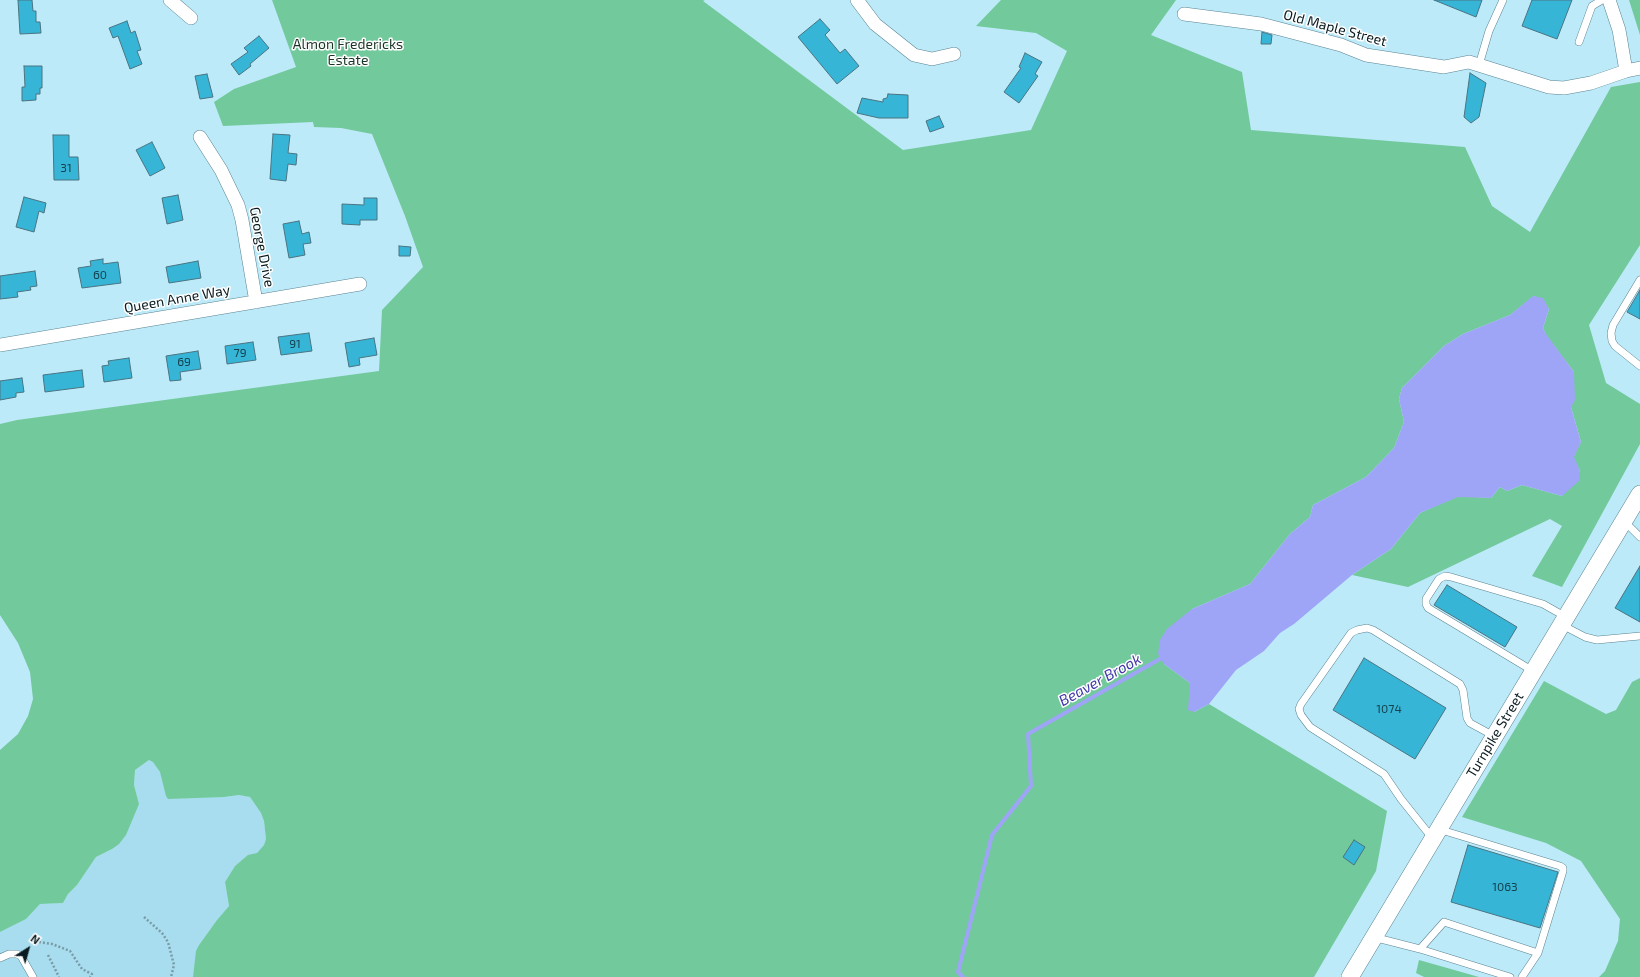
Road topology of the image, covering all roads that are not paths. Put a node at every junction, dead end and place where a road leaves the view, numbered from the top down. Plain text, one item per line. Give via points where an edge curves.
1 (170, 0) edge
2 (857, 0) edge
3 (1503, 0) edge
4 (1602, 0) edge
5 (1609, 0) edge
6 (1184, 14) dead end
7 (191, 18) dead end
8 (1579, 42) dead end
9 (954, 54) dead end
10 (1479, 65) junction
11 (1640, 68) edge
12 (1626, 71) junction
13 (200, 137) dead end
14 (1640, 280) edge
15 (360, 284) dead end
16 (256, 302) junction
17 (0, 346) edge
18 (1640, 366) edge
19 (1640, 494) edge
20 (1624, 520) junction
21 (1640, 537) edge
22 (1563, 621) junction
23 (1640, 636) edge
24 (1533, 671) junction
25 (1494, 736) junction
26 (1435, 834) junction
27 (1373, 937) junction
28 (1420, 949) junction
29 (1538, 953) junction
30 (0, 958) edge
31 (33, 977) edge
32 (1350, 977) edge
33 (1510, 977) edge
34 (1522, 977) edge

1 - 7 street
2 - 9 street via 875,24 914,55 932,59
3 - 10 lane via 1489,31
4 - 8 lane via 1592,6
5 - 12 street via 1619,30
6 - 10 street, Old Maple Street via 1261,24 1341,45 1366,55 1444,67 1469,62
10 - 12 street, Old Maple Street via 1549,87 1564,88
11 - 12 street, Old Maple Street
13 - 16 street, George Drive via 221,170 238,205
14 - 18 lane via 1613,325 1611,334 1616,346
15 - 16 street, Queen Anne Way
16 - 17 street, Queen Anne Way
19 - 20 street, Turnpike Street
20 - 21 lane
20 - 22 street, Turnpike Street
22 - 23 lane via 1585,637 1597,640
22 - 24 street, Turnpike Street
22 - 24 lane via 1543,604 1445,576 1439,579 1426,599 1428,608
24 - 25 street, Turnpike Street
25 - 26 street, Turnpike Street
25 - 26 lane via 1470,723 1460,684 1367,628 1351,633 1301,704 1301,715 1310,727 1384,774 1401,800
26 - 27 street, Turnpike Street
26 - 29 lane via 1562,868
27 - 28 lane
27 - 32 street, Turnpike Street
28 - 29 lane via 1444,922
28 - 33 lane
29 - 34 lane
30 - 31 lane via 9,954 21,956

